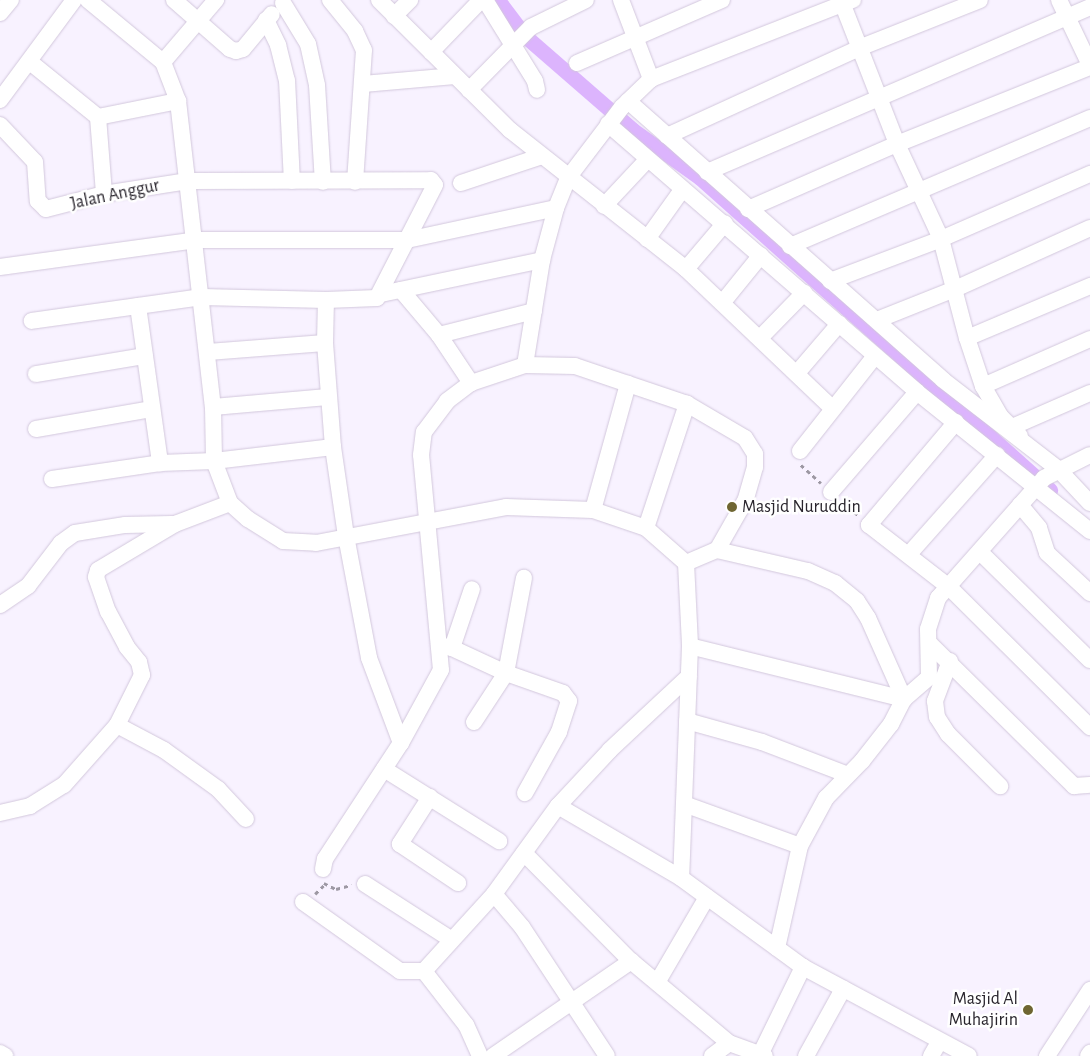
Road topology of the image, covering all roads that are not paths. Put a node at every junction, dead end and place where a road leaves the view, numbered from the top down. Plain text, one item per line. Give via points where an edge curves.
1 (11, 0) edge
2 (74, 0) edge
3 (88, 0) edge
4 (174, 0) edge
5 (216, 0) edge
6 (330, 0) edge
7 (379, 0) edge
8 (410, 0) edge
9 (481, 0) edge
10 (485, 0) edge
11 (586, 0) edge
12 (621, 0) edge
13 (722, 0) edge
14 (980, 0) edge
15 (1059, 0) edge
16 (846, 1) edge
17 (285, 2) edge
18 (1090, 7) edge
19 (0, 13) edge
20 (394, 16) junction
21 (1067, 16) junction
22 (199, 20) junction
23 (266, 20) junction
24 (636, 36) junction
25 (511, 46) junction
26 (859, 48) junction
27 (431, 52) junction
28 (30, 62) junction
29 (164, 62) junction
30 (577, 63) dead end
31 (1090, 66) edge
32 (456, 76) junction
33 (651, 79) junction
34 (363, 84) junction
35 (469, 90) junction
36 (537, 90) dead end
37 (878, 96) junction
38 (0, 100) edge
39 (178, 100) junction
40 (617, 113) junction
41 (98, 117) junction
42 (1090, 118) edge
43 (0, 125) edge
44 (667, 136) junction
45 (897, 144) junction
46 (542, 156) junction
47 (648, 159) junction
48 (707, 172) junction
49 (1090, 174) edge
50 (568, 178) junction
51 (188, 181) junction
52 (292, 181) junction
53 (323, 182) junction
54 (355, 182) junction
55 (461, 183) dead end
56 (682, 190) junction
57 (919, 192) junction
58 (104, 194) junction
59 (604, 206) junction
60 (556, 208) junction
61 (748, 209) junction
62 (725, 224) junction
63 (1090, 228) edge
64 (647, 239) junction
65 (941, 239) junction
66 (196, 240) junction
67 (407, 240) junction
68 (790, 246) junction
69 (761, 255) junction
70 (542, 260) junction
71 (0, 266) edge
72 (686, 269) junction
73 (830, 281) junction
74 (1090, 286) edge
75 (955, 289) junction
76 (401, 290) junction
77 (804, 293) junction
78 (381, 294) junction
79 (202, 297) junction
80 (326, 300) junction
81 (722, 302) junction
82 (138, 306) junction
83 (534, 311) junction
84 (877, 320) junction
85 (32, 321) dead end
86 (839, 324) junction
87 (439, 335) junction
88 (761, 337) junction
89 (967, 338) junction
90 (1090, 339) edge
91 (325, 343) junction
92 (208, 352) junction
93 (145, 356) junction
94 (876, 356) junction
95 (526, 365) junction
96 (797, 373) junction
97 (36, 374) dead end
98 (471, 382) junction
99 (628, 384) junction
100 (983, 386) junction
101 (917, 392) junction
102 (1090, 393) edge
103 (328, 397) junction
104 (687, 404) junction
105 (214, 407) junction
106 (832, 408) junction
107 (152, 409) junction
108 (956, 422) junction
109 (1012, 427) junction
110 (36, 429) dead end
111 (333, 447) junction
112 (1030, 449) junction
113 (800, 451) dead end
114 (997, 454) junction
115 (1090, 455) edge
116 (214, 461) junction
117 (160, 463) junction
118 (52, 479) dead end
119 (1044, 479) junction
120 (831, 492) dead end
121 (230, 503) junction
122 (1090, 503) edge
123 (1020, 505) junction
124 (593, 510) junction
125 (427, 519) junction
126 (175, 524) junction
127 (646, 528) junction
128 (1090, 531) edge
129 (346, 536) junction
130 (717, 550) junction
131 (980, 552) junction
132 (910, 553) junction
133 (686, 563) junction
134 (524, 578) dead end
135 (949, 586) junction
136 (472, 589) dead end
137 (1090, 593) edge
138 (0, 605) edge
139 (930, 643) junction
140 (690, 646) junction
141 (445, 647) junction
142 (1090, 660) edge
143 (950, 661) junction
144 (506, 673) junction
145 (689, 676) junction
146 (904, 699) junction
147 (687, 721) junction
148 (474, 722) dead end
149 (116, 725) junction
150 (1090, 727) edge
151 (401, 742) junction
152 (384, 769) junction
153 (846, 774) junction
154 (1090, 785) edge
155 (1000, 786) dead end
156 (525, 793) dead end
157 (430, 797) junction
158 (684, 804) junction
159 (558, 806) junction
160 (0, 813) edge
161 (246, 819) dead end
162 (499, 841) dead end
163 (800, 846) junction
164 (524, 853) junction
165 (323, 869) road end
166 (681, 878) junction
167 (458, 883) dead end
168 (365, 884) road end
169 (494, 894) junction
170 (707, 897) junction
171 (303, 902) dead end
172 (452, 940) junction
173 (777, 948) junction
174 (630, 961) junction
175 (803, 967) junction
176 (424, 971) junction
177 (658, 981) junction
178 (843, 989) junction
179 (1090, 990) edge
180 (570, 1000) junction
181 (939, 1042) junction
182 (721, 1052) edge
183 (0, 1053) edge
184 (763, 1055) edge
185 (5, 1056) edge
186 (480, 1056) edge
187 (493, 1056) edge
188 (607, 1056) edge
189 (806, 1056) edge
190 (931, 1056) edge
191 (969, 1056) edge
192 (1047, 1056) edge

1 - 19 street
2 - 28 street
3 - 29 street
4 - 22 street
5 - 22 street
6 - 34 street via 355,31 364,50
7 - 20 street
8 - 20 street
9 - 27 street
10 - 25 street
11 - 25 street via 531,27
12 - 24 street
13 - 24 street
14 - 26 street
15 - 21 street
16 - 26 street
16 - 33 street
17 - 23 street
17 - 53 street via 308,44 317,85
18 - 21 street
20 - 27 street
21 - 31 street
21 - 37 street
22 - 23 street via 236,51 243,49
22 - 29 street
23 - 52 street via 278,45 287,80
24 - 30 street
24 - 33 street
25 - 35 street
25 - 36 street
26 - 37 street
26 - 44 street
27 - 32 street
28 - 38 street
28 - 41 street
29 - 39 street
31 - 45 street
32 - 34 street
32 - 35 street
33 - 40 street
34 - 54 street
35 - 46 street
37 - 45 street
37 - 48 street
39 - 41 street
39 - 51 street
40 - 44 street
40 - 47 street
40 - 50 street
41 - 58 street
42 - 57 street
43 - 58 street, Jalan Anggur via 35,162 37,197 42,208 52,209
44 - 48 street
45 - 57 street
45 - 61 street
46 - 50 street
46 - 55 street
47 - 56 street
47 - 59 street
48 - 61 street
49 - 65 street
50 - 59 street
50 - 60 street
51 - 52 street, Jalan Anggur
51 - 58 street, Jalan Anggur
51 - 66 street
52 - 53 street, Jalan Anggur
53 - 54 street, Jalan Anggur
54 - 67 street, Jalan Anggur via 433,182 435,186
56 - 62 street
56 - 64 street
57 - 65 street
57 - 68 street
59 - 64 street
60 - 67 street
60 - 70 street
61 - 68 street
62 - 69 street
62 - 72 street
63 - 75 street
64 - 72 street
65 - 73 street
65 - 75 street
66 - 67 street
66 - 71 street
66 - 79 street
67 - 78 street
68 - 73 street
69 - 77 street
69 - 81 street
70 - 76 street
70 - 83 street
72 - 81 street
73 - 84 street
74 - 89 street
75 - 84 street
75 - 89 street
76 - 78 street
76 - 87 street
77 - 86 street
77 - 88 street
78 - 80 street via 374,299
79 - 80 street
79 - 82 street
79 - 92 street
80 - 91 street
81 - 88 street
82 - 85 street
82 - 93 street
83 - 87 street
83 - 95 street
84 - 112 street via 943,380
86 - 94 street
86 - 96 street
87 - 98 street
88 - 96 street
89 - 100 street
90 - 100 street
91 - 92 street
91 - 103 street
92 - 105 street
93 - 97 street
93 - 107 street
94 - 101 street
94 - 106 street
95 - 98 street
95 - 99 street via 575,366
96 - 106 street
98 - 125 street via 446,401 424,432 420,455
99 - 104 street
99 - 124 street
100 - 109 street via 1000,416
101 - 108 street
101 - 120 street
102 - 109 street
103 - 105 street
103 - 111 street
104 - 127 street
104 - 130 street via 745,438 755,454 755,467 745,501
105 - 116 street
106 - 113 street
107 - 110 street
107 - 117 street
108 - 114 street
108 - 132 street via 870,525
109 - 112 street
111 - 116 street
111 - 129 street
112 - 119 street
114 - 119 street
114 - 132 street
115 - 119 street
116 - 117 street
116 - 121 street
117 - 118 street
119 - 122 street
119 - 123 street
119 - 128 street
121 - 126 street
121 - 129 street via 248,520 283,541 316,543
123 - 131 street
123 - 137 street via 1040,528 1046,554
124 - 125 street via 506,506
124 - 127 street
125 - 129 street
125 - 141 street
126 - 138 street via 125,525 75,533 61,543 28,586
126 - 149 street via 119,555 96,573 108,612 142,669 139,683
127 - 133 street
129 - 151 street via 369,658
130 - 133 street
130 - 146 street via 808,571 844,590 857,601 868,618
131 - 135 street
131 - 142 street
132 - 135 street
133 - 140 street
134 - 144 street
135 - 139 street via 930,614
135 - 150 street
136 - 141 street
139 - 143 street
139 - 146 street via 929,677
140 - 145 street
140 - 146 street
141 - 144 street
141 - 151 street via 441,670
143 - 154 street via 1074,786
143 - 155 street via 935,701 936,717 948,734
144 - 148 street
144 - 156 street via 563,693 569,701 558,732
145 - 147 street
145 - 159 street via 610,750
146 - 153 street via 886,731 862,761
147 - 153 street via 762,742
147 - 158 street
149 - 160 street via 64,785 30,806
149 - 161 street via 164,750 218,789
151 - 152 street
152 - 157 street
152 - 165 street via 326,859
153 - 163 street via 826,798
157 - 162 street
157 - 167 street via 400,844
158 - 163 street
158 - 166 street
159 - 164 street
159 - 166 street
163 - 173 street
164 - 169 street
164 - 174 street
166 - 170 street
168 - 172 street
169 - 172 street
169 - 180 street via 522,927
170 - 173 street
170 - 177 street
171 - 176 street via 400,971
172 - 176 street
173 - 175 street
174 - 177 street
174 - 180 street
175 - 178 street
175 - 184 street
176 - 186 street via 466,1025
177 - 182 street
178 - 181 street
178 - 189 street
179 - 192 street
180 - 187 street
180 - 188 street
181 - 190 street
181 - 191 street
182 - 184 street
183 - 185 street

